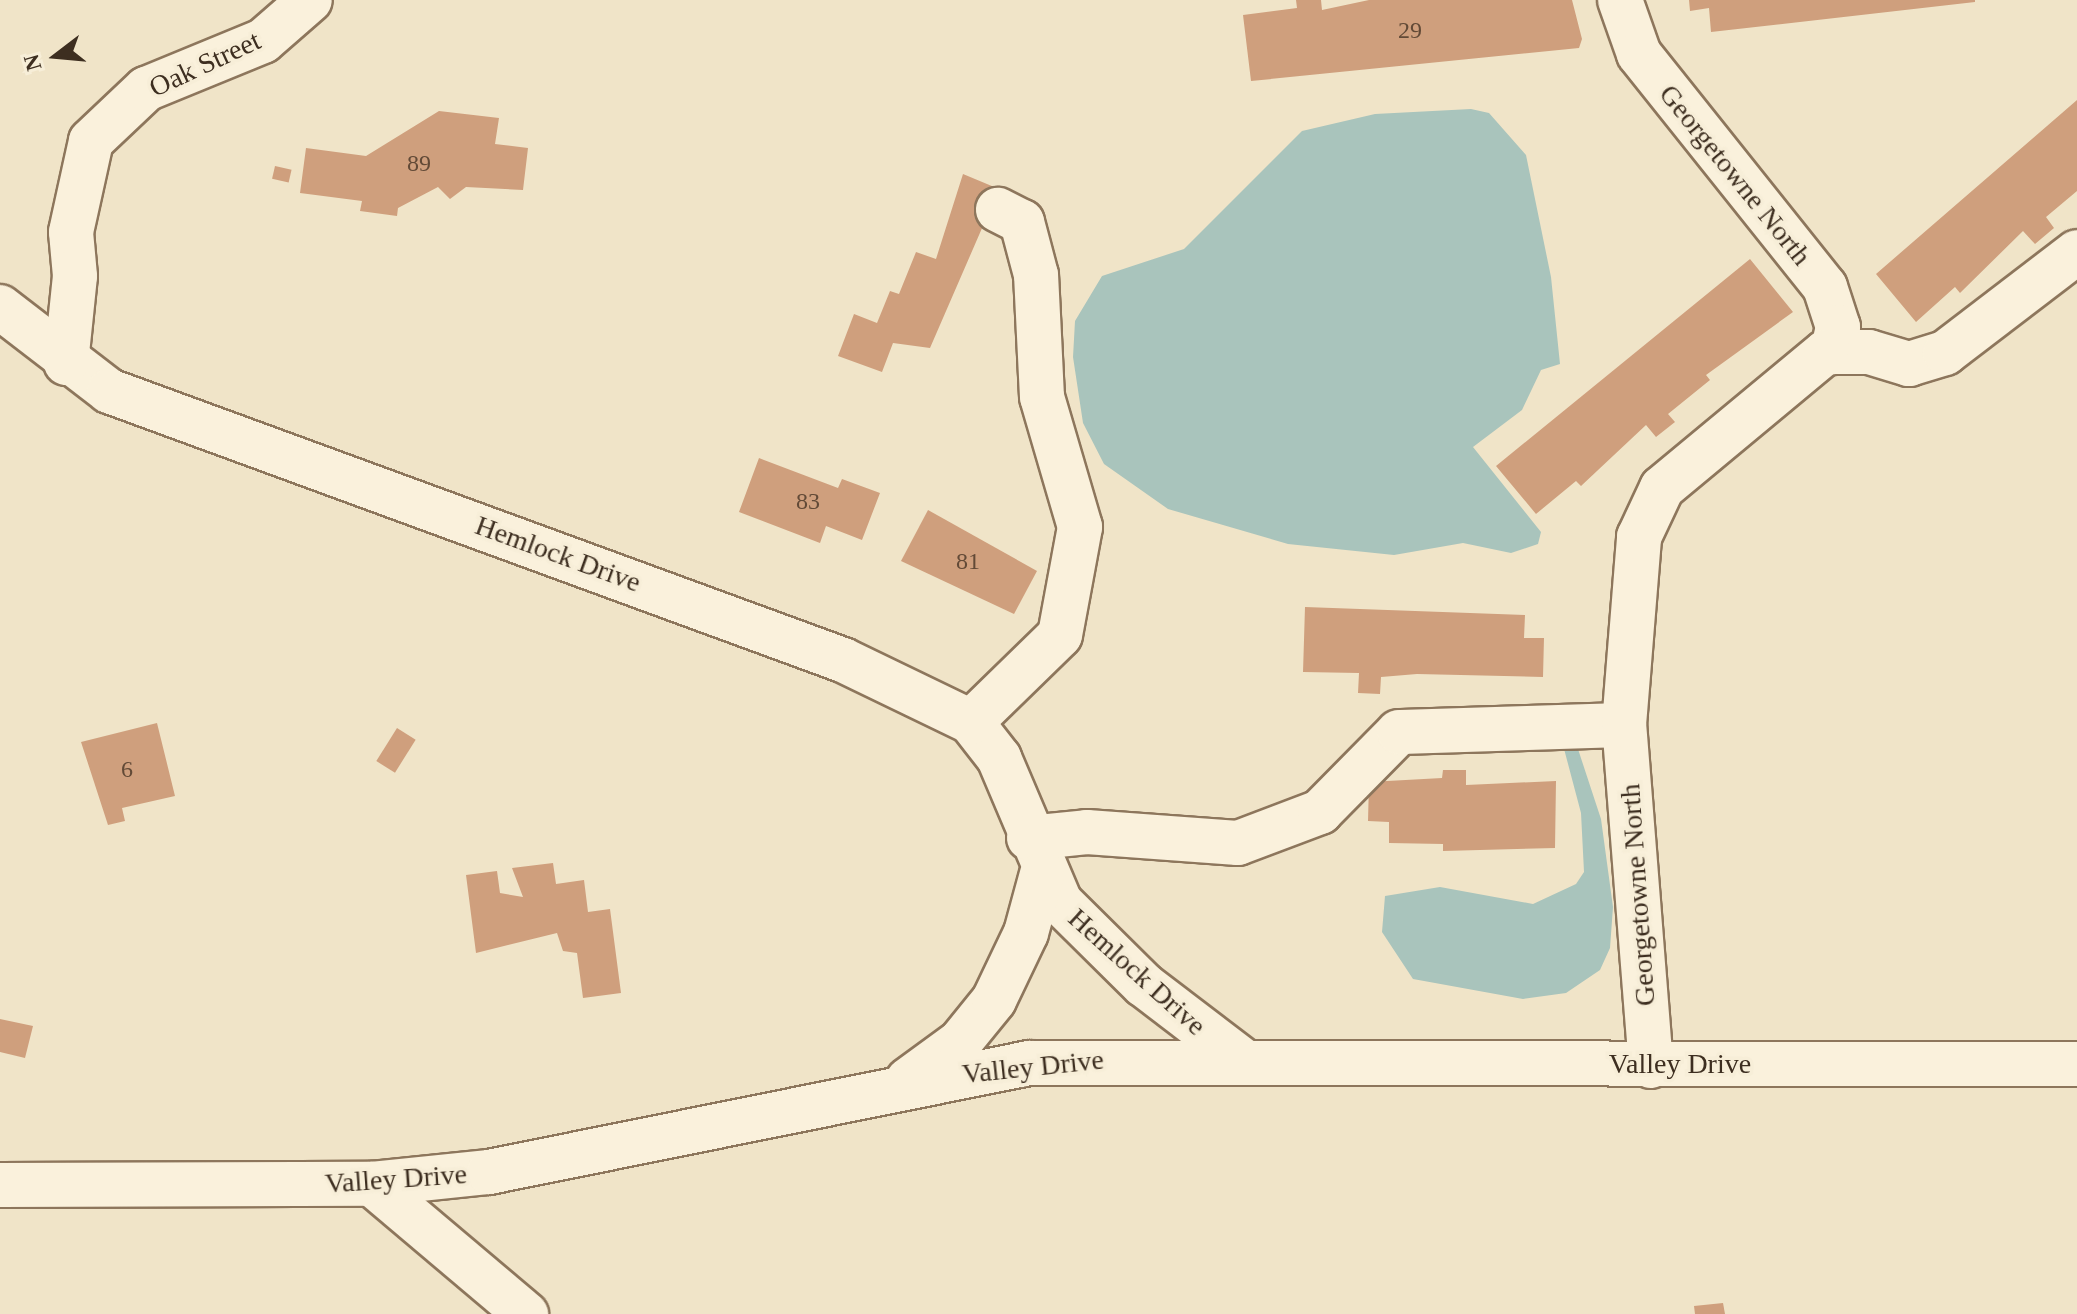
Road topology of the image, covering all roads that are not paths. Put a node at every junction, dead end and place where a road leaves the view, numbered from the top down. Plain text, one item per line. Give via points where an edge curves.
1 (310, 0) edge
2 (1620, 0) edge
3 (998, 210) dead end
4 (2077, 252) edge
5 (0, 307) edge
6 (1832, 352) junction
7 (66, 363) junction
8 (971, 722) junction
9 (1624, 725) junction
10 (1035, 856) junction
11 (1242, 1060) junction
12 (2077, 1064) edge
13 (1651, 1066) junction
14 (903, 1084) junction
15 (372, 1184) junction
16 (0, 1185) edge
17 (526, 1314) edge

1 - 7 street, Oak Street via 263,41 146,89 91,141 71,232 75,276
2 - 6 street, Georgetowne North via 1639,54 1825,287 1838,327
3 - 8 street via 1022,222 1033,262 1042,397 1080,527 1060,635
4 - 6 street via 1945,353 1909,364
5 - 7 street, Hemlock Drive
6 - 9 street, Georgetowne North via 1662,488 1639,537
7 - 8 street, Hemlock Drive via 109,391 843,660
8 - 10 street, Hemlock Drive via 999,758
9 - 10 street via 1399,732 1320,812 1238,843 1087,832
9 - 13 street, Georgetowne North
10 - 11 street, Hemlock Drive via 1060,902 1144,985
10 - 14 street, Hemlock Drive via 1026,933 994,1000 960,1042
11 - 13 street, Valley Drive
11 - 14 street, Valley Drive via 1029,1063
12 - 13 street, Valley Drive
14 - 15 street, Valley Drive via 576,1160
15 - 16 street, Valley Drive
15 - 17 street

